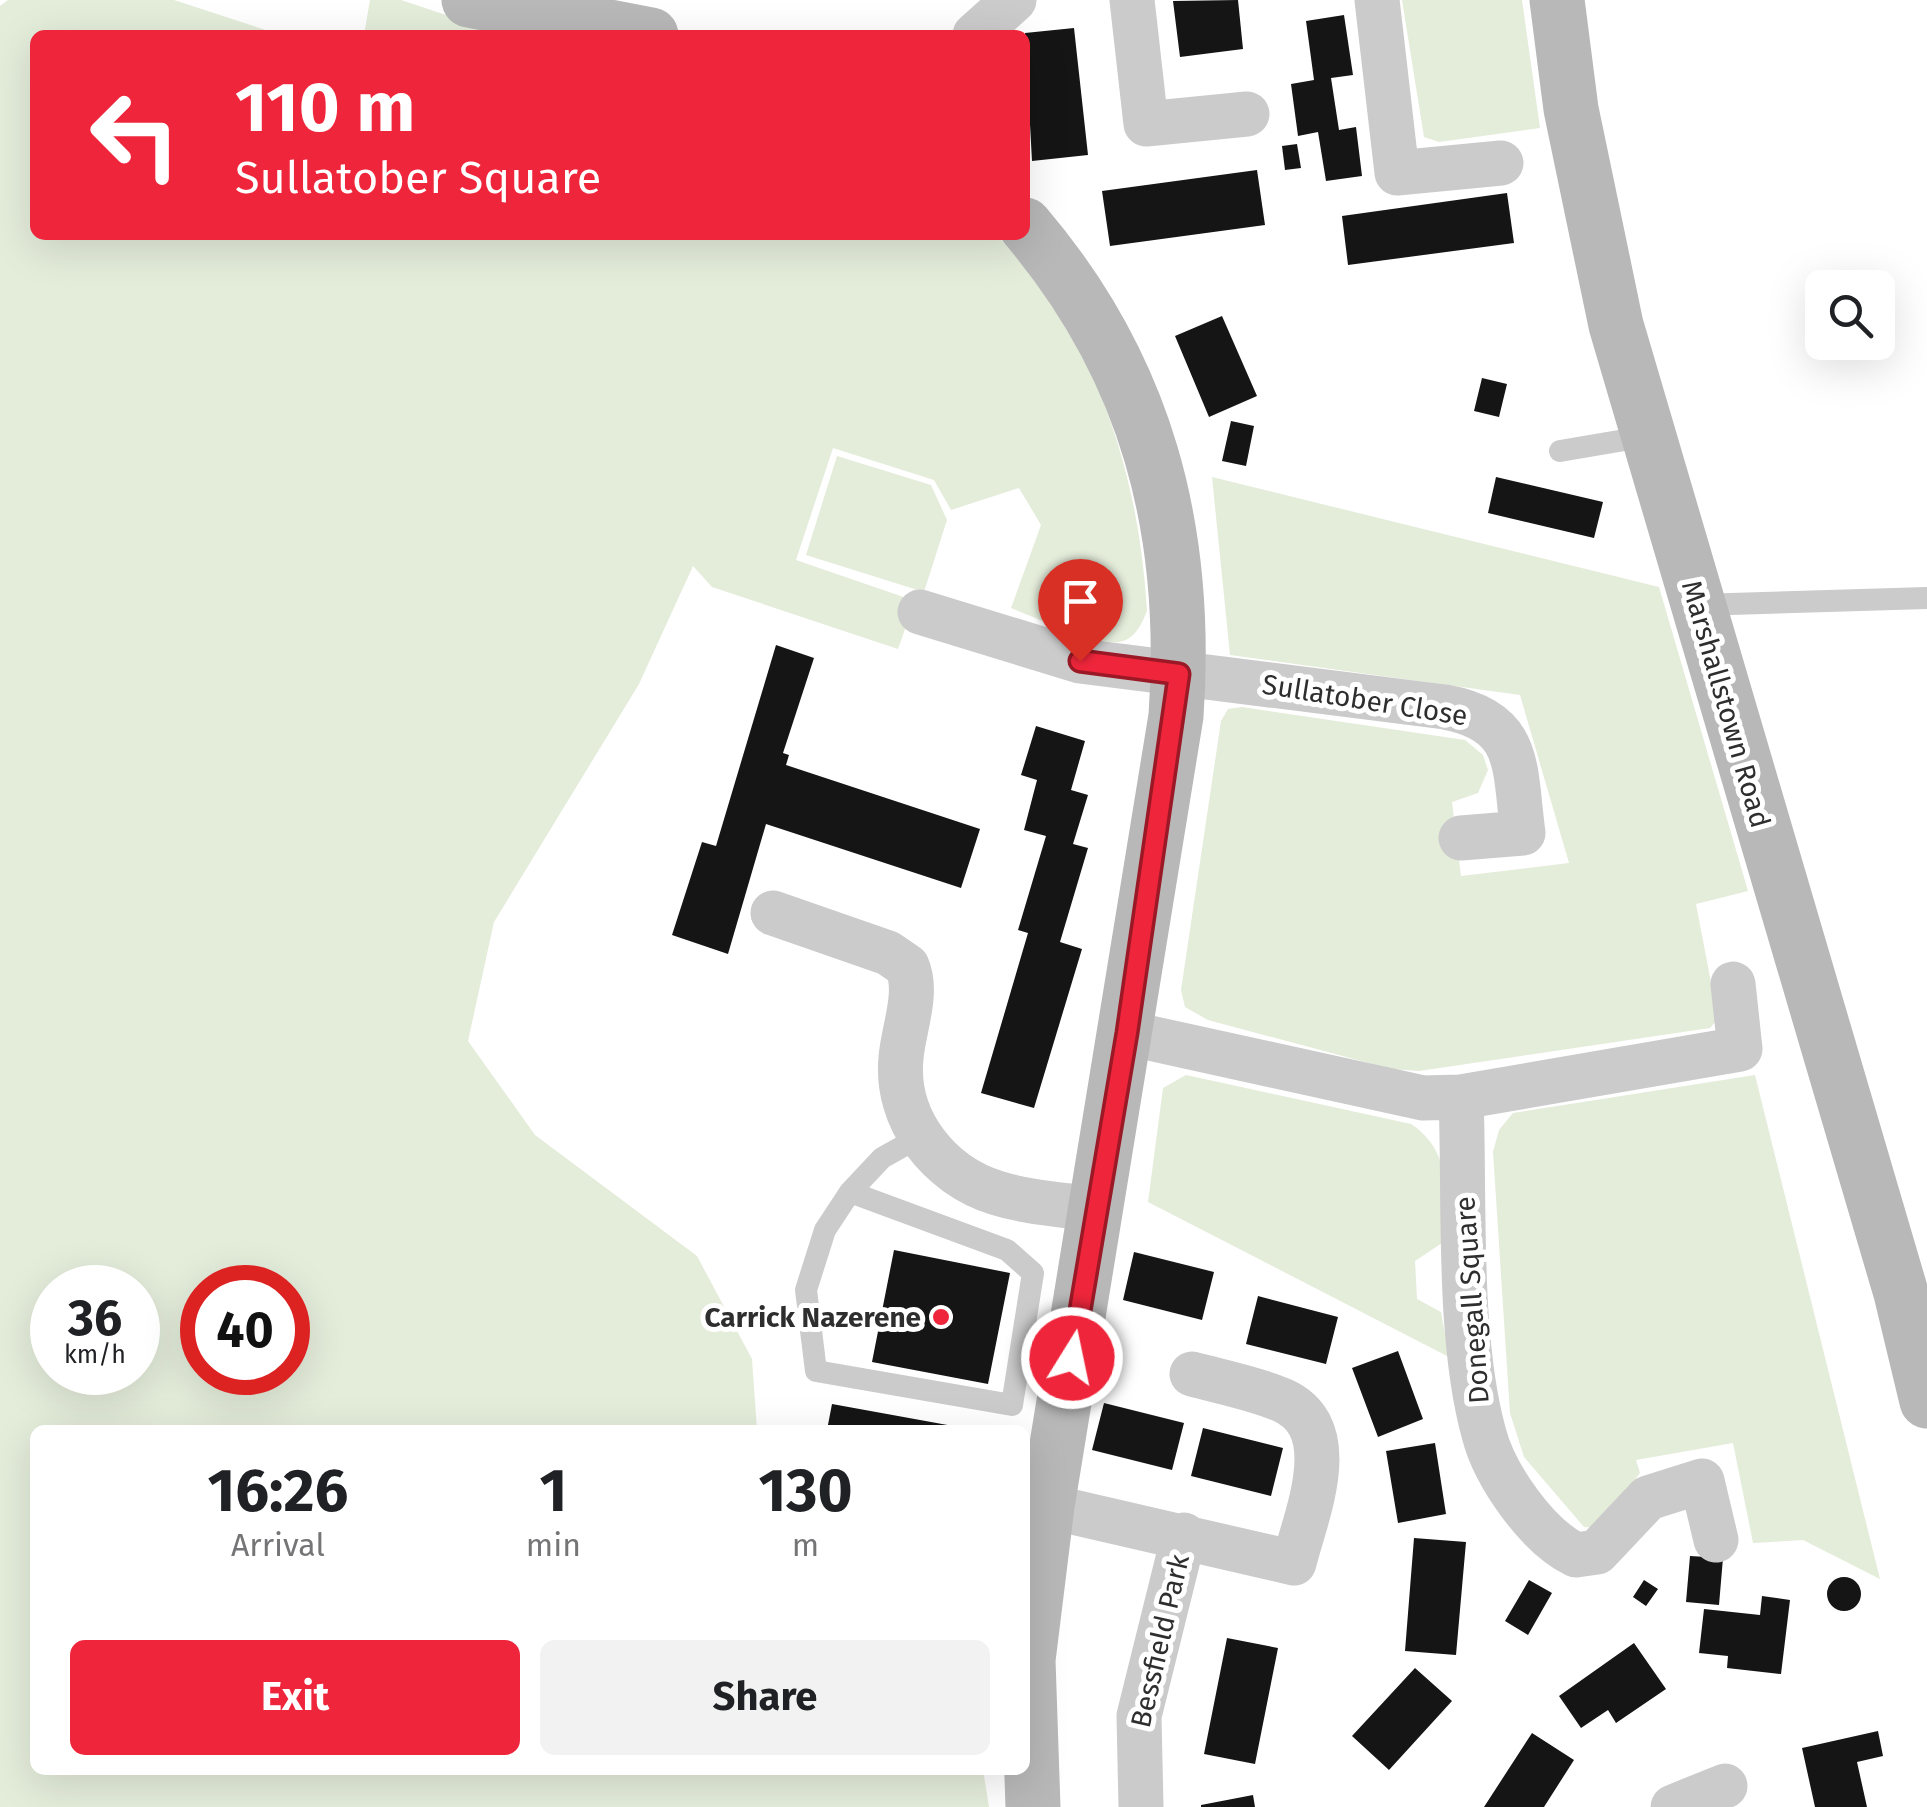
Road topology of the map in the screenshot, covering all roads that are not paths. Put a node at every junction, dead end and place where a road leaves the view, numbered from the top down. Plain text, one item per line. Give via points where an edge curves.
1 (469, 0) edge
2 (1014, 0) edge
3 (1132, 0) edge
4 (1377, 0) edge
5 (1557, 0) edge
6 (554, 8) edge
7 (633, 30) edge
8 (981, 30) edge
9 (1247, 114) dead end
10 (1501, 163) dead end
11 (1030, 233) edge
12 (1648, 436) junction
13 (1560, 452) dead end
14 (1927, 598) edge
15 (1697, 604) junction
16 (920, 612) dead end
17 (1179, 674) junction
18 (1461, 838) dead end
19 (773, 913) dead end
20 (1733, 984) dead end
21 (1127, 1033) junction
22 (1461, 1096) junction
23 (921, 1136) junction
24 (850, 1192) junction
25 (1098, 1209) junction
26 (1192, 1374) dead end
27 (1927, 1400) edge
28 (1047, 1506) junction
29 (1184, 1536) junction
30 (1716, 1540) dead end
31 (1030, 1644) edge
32 (1030, 1719) edge
33 (1726, 1786) dead end
34 (1033, 1807) edge
35 (1141, 1807) edge
36 (1673, 1807) edge

1 - 6 street
2 - 8 street
3 - 9 street via 1146,124
4 - 10 street via 1397,173
5 - 12 street, Marshallstown Road via 1571,109 1616,325
6 - 7 street
11 - 17 street via 1101,328 1144,425 1176,567
12 - 13 lane
12 - 15 street, Marshallstown Road
14 - 15 lane
15 - 27 street, Marshallstown Road
16 - 17 street via 1080,661
17 - 18 street, Sullatober Close via 1445,707 1488,721 1510,747 1523,833
17 - 21 street
19 - 23 street via 888,952 908,966 912,987 901,1081 904,1105
20 - 22 street via 1740,1049
21 - 22 street via 1386,1092
21 - 25 street
22 - 30 street, Donegall Square via 1472,1370 1496,1466 1532,1515 1576,1555 1597,1552 1648,1498 1702,1481
23 - 24 lane via 882,1158
23 - 25 street via 948,1166 992,1192
24 - 24 lane via 825,1230 806,1290 816,1371 1012,1405 1032,1273 1006,1250
25 - 28 street
26 - 29 street, Bessfield Park via 1276,1398 1302,1415 1318,1455 1294,1563
28 - 29 street, Bessfield Park
28 - 31 street
29 - 35 street, Bessfield Park via 1139,1716
32 - 34 street
33 - 36 street

